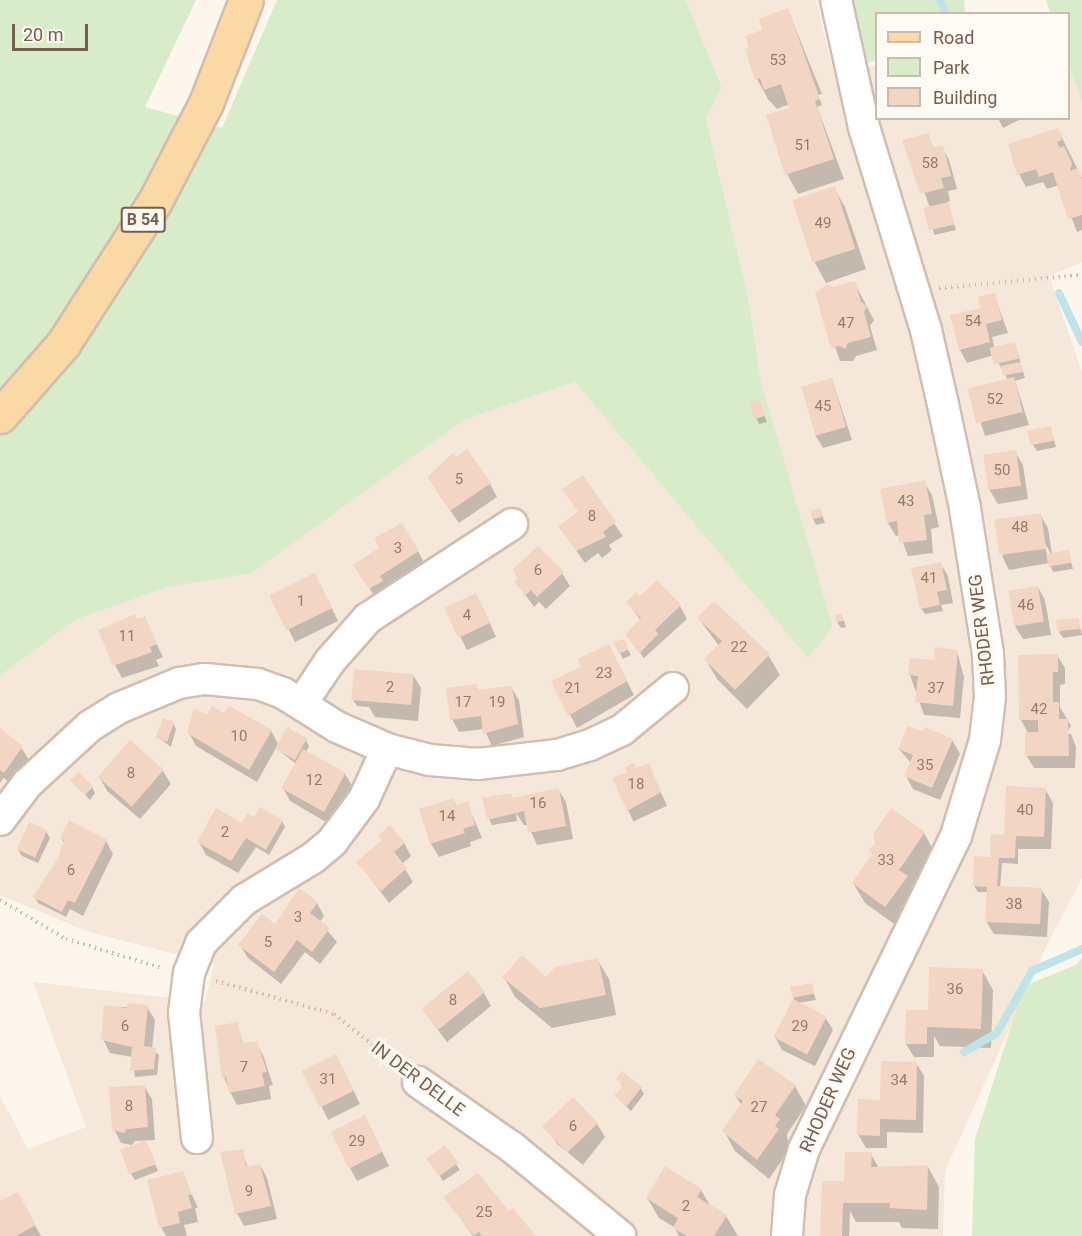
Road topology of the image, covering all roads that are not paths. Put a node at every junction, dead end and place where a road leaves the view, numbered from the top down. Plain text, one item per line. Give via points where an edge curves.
1 (246, 0) edge
2 (837, 0) edge
3 (0, 416) edge
4 (512, 524) dead end
5 (673, 688) dead end
6 (302, 703) junction
7 (387, 749) junction
8 (0, 820) edge
9 (418, 1082) road end
10 (197, 1138) dead end
11 (620, 1236) edge
12 (787, 1236) edge

1 - 3 main road, B 54 via 206,103 155,201 63,344
2 - 12 street, RHODER WEG via 864,127 915,290 965,508 988,654 990,697 985,740 956,836 804,1149 790,1195
4 - 6 street via 368,618 330,662
5 - 7 street via 622,730 557,755 478,764 430,760
6 - 7 street via 337,727
6 - 8 street via 258,684 205,679 179,683 119,708 90,726 27,784
7 - 10 street via 350,822 313,858 244,900 201,943 189,973 184,1013
9 - 11 street, IN DER DELLE via 513,1148

